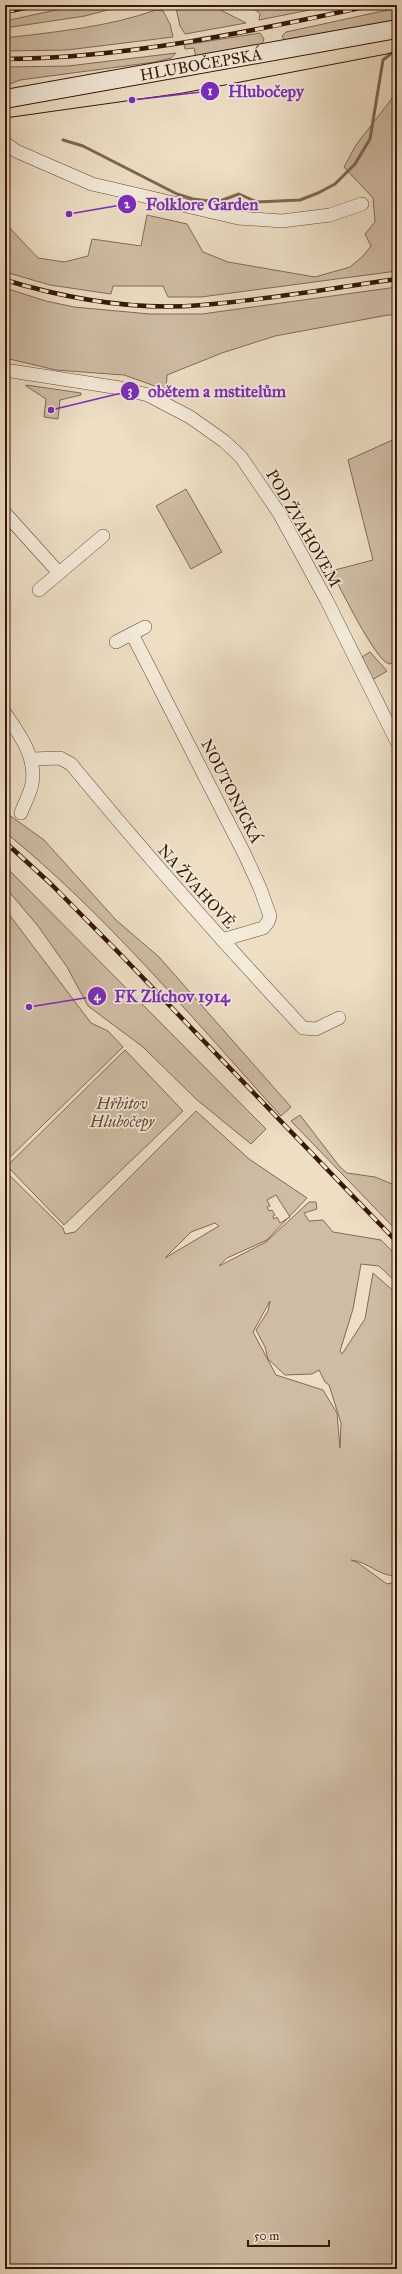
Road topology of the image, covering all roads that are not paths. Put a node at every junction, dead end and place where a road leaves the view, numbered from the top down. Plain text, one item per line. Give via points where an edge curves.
1 (397, 29) edge
2 (5, 99) edge
3 (5, 143) edge
4 (362, 204) dead end
5 (5, 370) edge
6 (5, 513) edge
7 (103, 536) dead end
8 (59, 573) junction
9 (39, 590) dead end
10 (145, 627) dead end
11 (132, 634) junction
12 (116, 642) dead end
13 (5, 713) edge
14 (397, 742) edge
15 (32, 759) junction
16 (21, 813) dead end
17 (222, 940) junction
18 (339, 1018) dead end

1 - 2 street, HLUBOČEPSKÁ
3 - 4 street via 16,151 92,184 238,218 282,221 330,215
5 - 14 street, POD ŽVAHOVEM via 120,388 148,395 173,406 209,429 235,452 279,513 327,601
6 - 8 street
7 - 8 street
8 - 9 street
10 - 11 street
11 - 12 street
11 - 17 street, NOUTONICKÁ via 245,855 270,916 263,928
13 - 15 street via 20,734
15 - 16 street via 32,784
15 - 17 street, NA ŽVAHOVĚ via 60,758 71,764 135,842
17 - 18 street, NA ŽVAHOVĚ via 303,1028 316,1029

